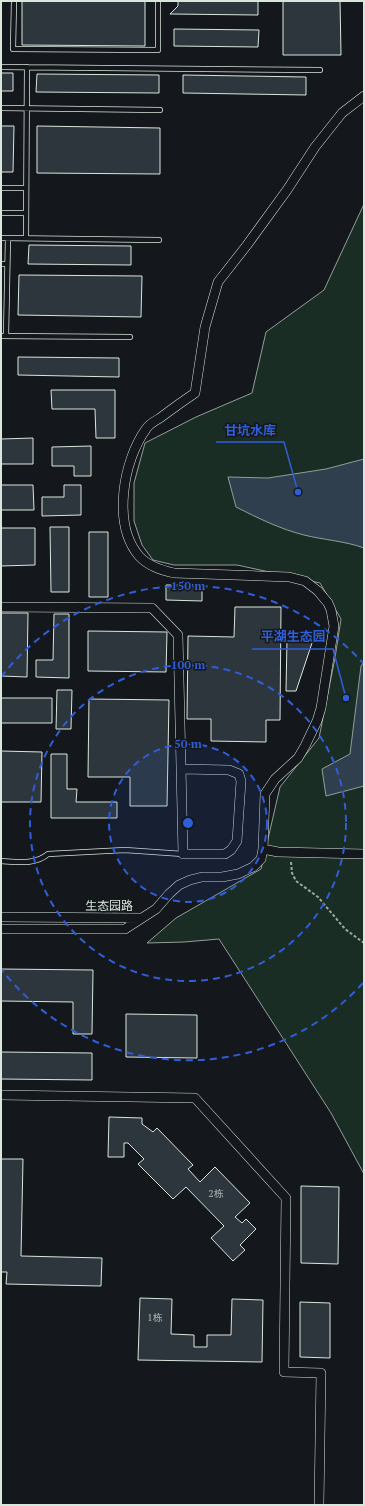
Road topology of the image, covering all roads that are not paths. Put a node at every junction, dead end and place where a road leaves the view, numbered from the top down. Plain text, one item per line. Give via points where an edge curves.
1 (14, 1) edge
2 (158, 1) edge
3 (1, 67) edge
4 (27, 67) junction
5 (320, 70) dead end
6 (364, 96) edge
7 (1, 108) edge
8 (27, 109) junction
9 (160, 110) dead end
10 (1, 188) edge
11 (26, 188) junction
12 (1, 213) edge
13 (26, 213) junction
14 (1, 238) edge
15 (8, 238) junction
16 (26, 238) junction
17 (159, 240) dead end
18 (1, 264) edge
19 (7, 264) junction
20 (4, 336) edge
21 (130, 337) dead end
22 (1, 608) edge
23 (182, 769) junction
24 (263, 849) junction
25 (183, 854) junction
26 (364, 854) edge
27 (1, 861) edge
28 (1, 918) edge
29 (143, 918) junction
30 (1, 929) edge
31 (1, 1095) edge
32 (320, 1505) edge

1 - 2 lane via 13,49 150,50 158,50
3 - 4 lane
4 - 5 lane
4 - 8 lane
6 - 24 street via 342,113 314,148 287,190 218,282 205,327 195,393 147,427 135,446 127,467 123,489 124,512 132,546 149,565 174,573 297,578 318,591 331,610 334,626 321,708 312,733 298,758 275,779 265,794
7 - 8 lane
8 - 9 lane
8 - 11 lane
10 - 11 lane
11 - 13 lane
12 - 13 lane
13 - 16 lane
14 - 15 lane
15 - 16 lane
15 - 19 lane
16 - 17 lane
18 - 19 lane
19 - 20 lane
20 - 21 lane
22 - 23 street via 152,608 178,635
23 - 25 street
23 - 25 street via 229,770 239,774 241,781 237,841 231,850 226,854
24 - 26 street
24 - 29 street via 261,859 253,867 238,874 202,877 179,885 156,909
25 - 27 lane via 125,850 48,854 42,860 32,862
28 - 29 street, 生态园路
29 - 30 street, 生态园路 via 125,929
31 - 32 street via 195,1098 286,1198 284,1372 321,1373

